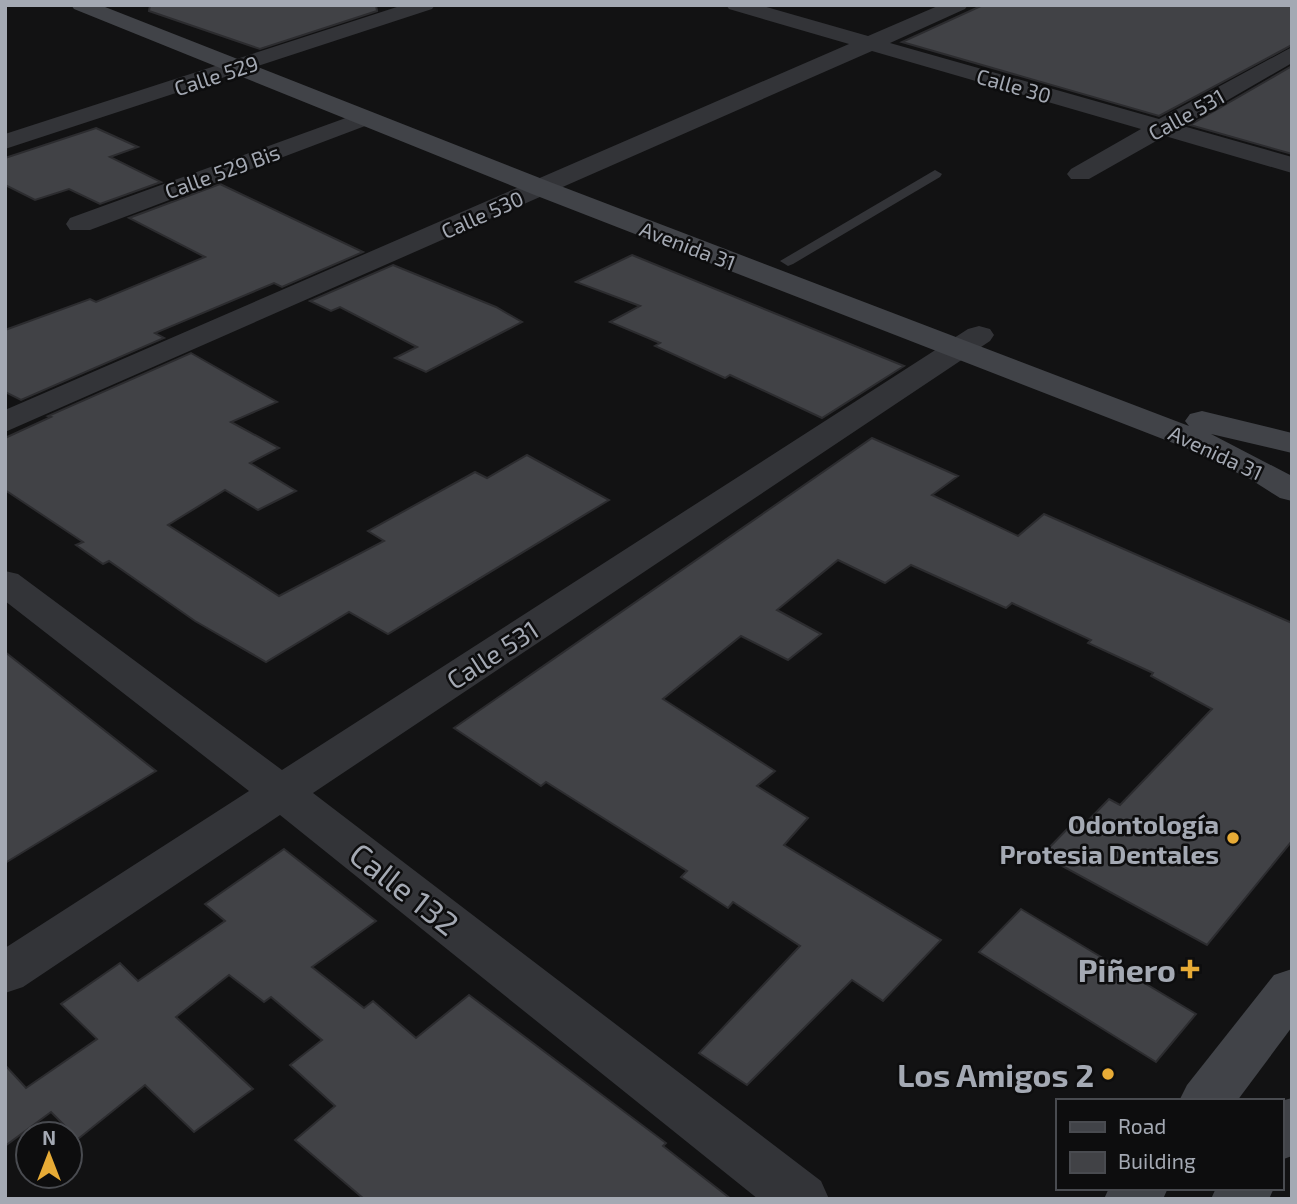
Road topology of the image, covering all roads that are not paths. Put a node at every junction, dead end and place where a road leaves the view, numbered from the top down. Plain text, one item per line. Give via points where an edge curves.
1 (81, 5) edge
2 (124, 5) edge
3 (425, 5) edge
4 (736, 5) edge
5 (958, 5) edge
6 (869, 43) junction
7 (1292, 54) edge
8 (251, 63) junction
9 (365, 117) junction
10 (1162, 128) junction
11 (5, 142) edge
12 (1292, 165) edge
13 (935, 174) dead end
14 (1080, 174) dead end
15 (567, 176) junction
16 (541, 188) junction
17 (80, 224) dead end
18 (788, 261) junction
19 (970, 342) junction
20 (5, 422) edge
21 (1290, 442) edge
22 (1292, 491) edge
23 (5, 582) edge
24 (281, 792) junction
25 (5, 973) edge
26 (1292, 989) edge
27 (1208, 1099) edge
28 (801, 1199) edge

1 - 8 main road, Avenida 31
2 - 8 main road, Avenida 31
3 - 8 street, Calle 529
4 - 6 street, Calle 30
5 - 6 street, Calle 530
6 - 10 street, Calle 30
6 - 15 street, Calle 530
7 - 10 street, Calle 531
8 - 9 main road, Avenida 31
8 - 11 street, Calle 529
8 - 15 main road, Avenida 31
9 - 16 main road, Avenida 31
9 - 17 street, Calle 529 Bis
10 - 12 street, Calle 30
10 - 14 street, Calle 531
13 - 18 lane
15 - 16 street, Calle 530
15 - 18 main road, Avenida 31
16 - 19 main road, Avenida 31
16 - 20 street, Calle 530
18 - 19 main road, Avenida 31
19 - 21 main road, Avenida 31 via 1210,424
19 - 22 main road, Avenida 31 via 1198,441
19 - 24 street, Calle 531
23 - 24 street, Calle 132
24 - 25 street, Calle 531
24 - 28 street, Calle 132
26 - 27 main road

